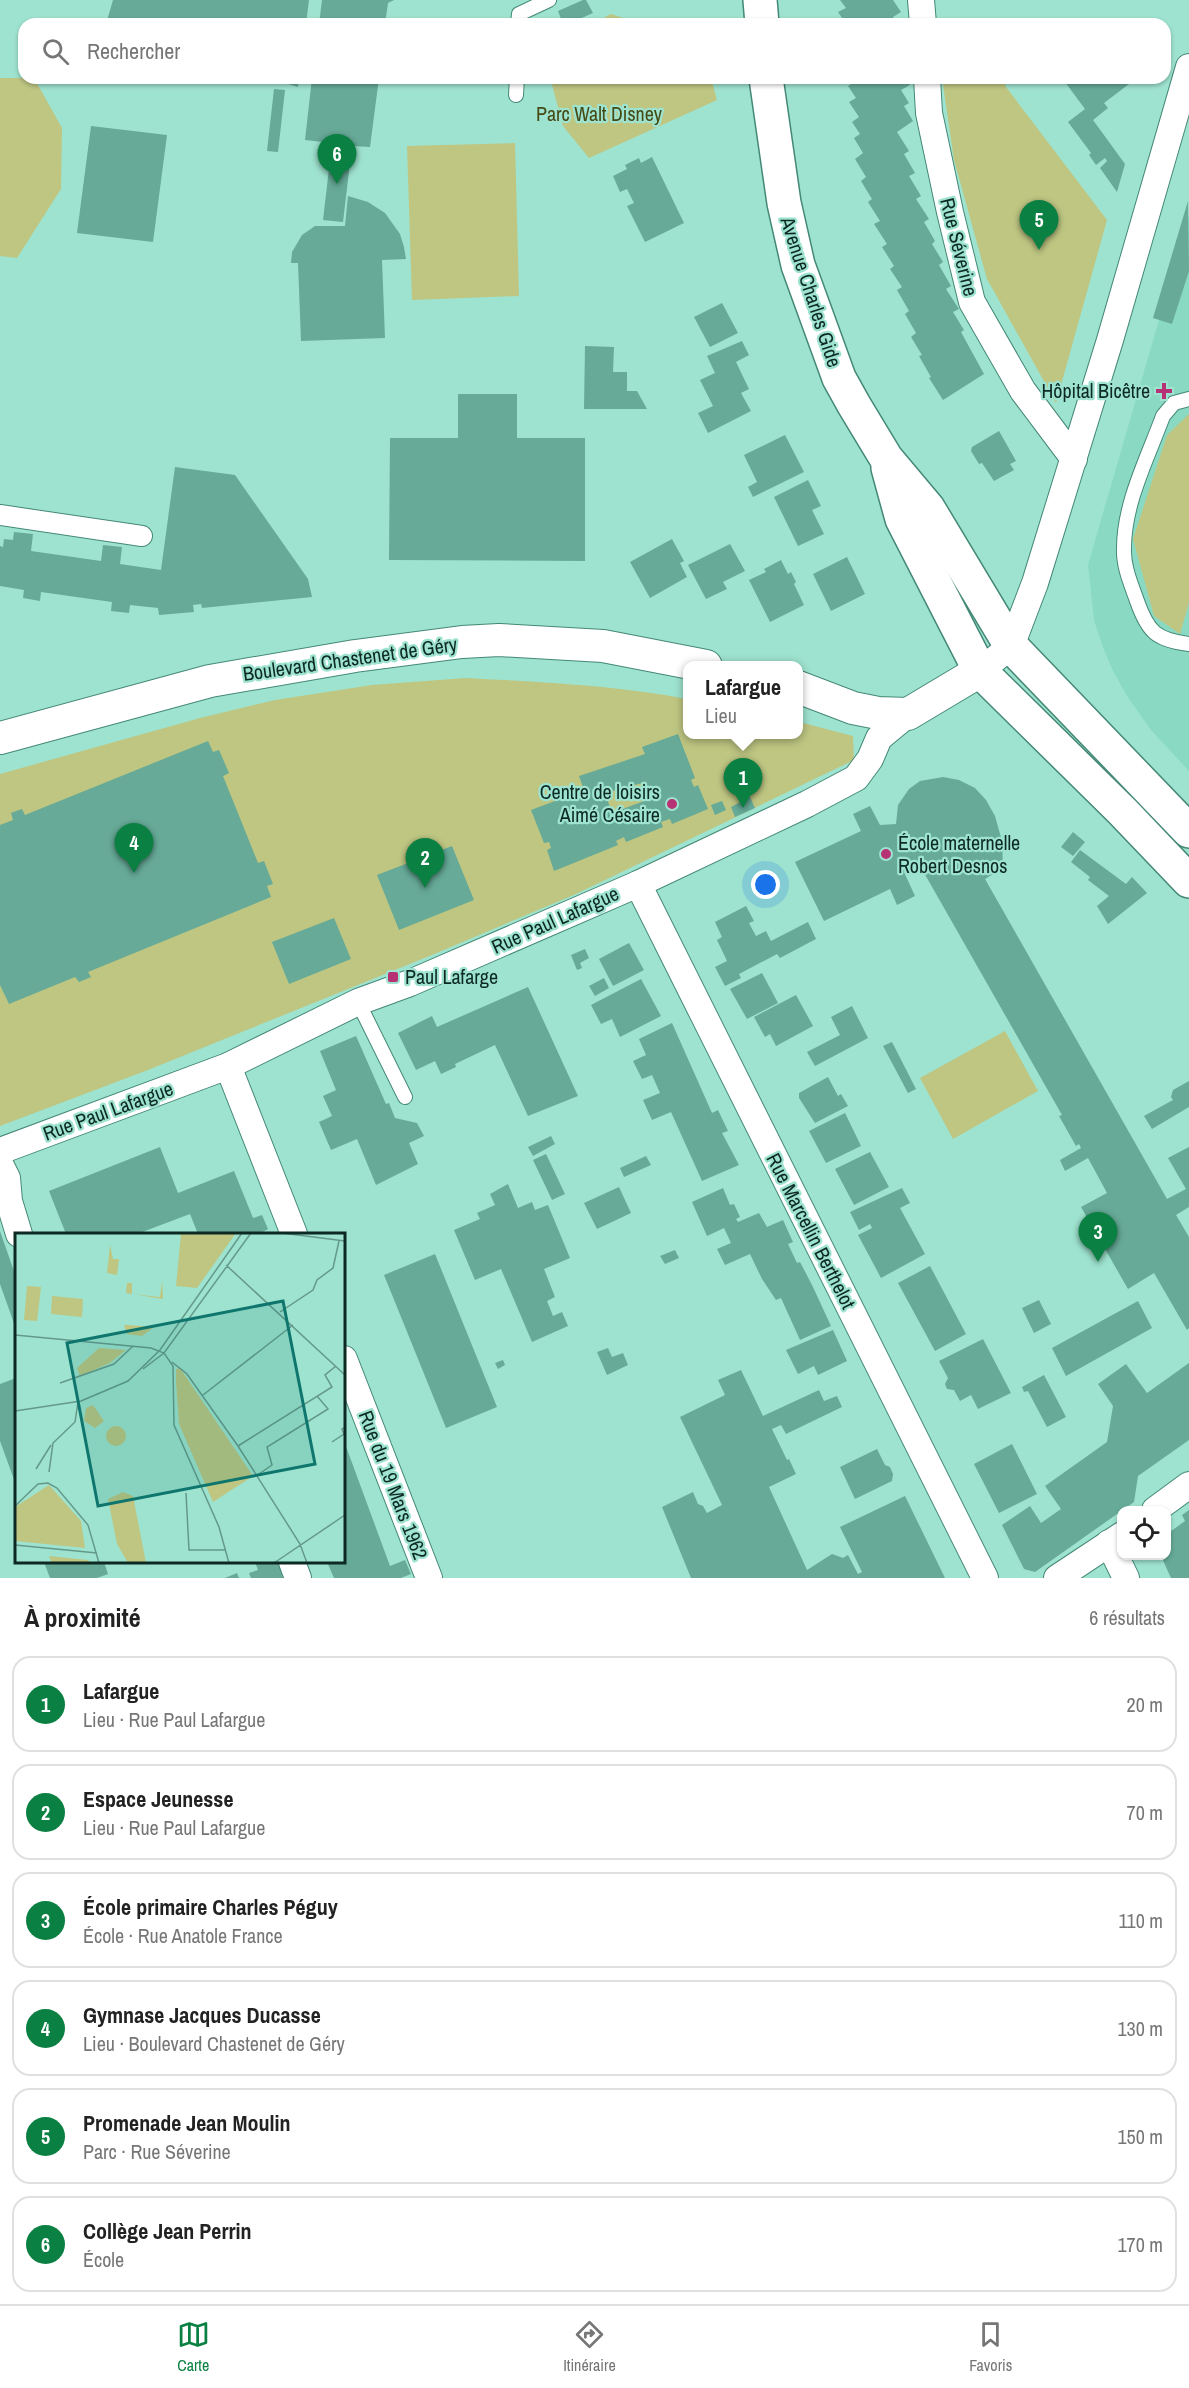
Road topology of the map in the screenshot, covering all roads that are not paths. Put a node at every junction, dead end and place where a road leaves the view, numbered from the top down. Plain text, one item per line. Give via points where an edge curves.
1 (549, 0) edge
2 (760, 0) edge
3 (921, 0) edge
4 (519, 18) edge
5 (762, 18) edge
6 (922, 18) edge
7 (1189, 67) edge
8 (517, 84) edge
9 (767, 84) edge
10 (927, 84) edge
11 (516, 95) dead end
12 (1189, 399) edge
13 (886, 458) junction
14 (1074, 459) junction
15 (0, 515) edge
16 (142, 536) dead end
17 (1189, 644) edge
18 (1011, 646) junction
19 (683, 662) edge
20 (980, 671) junction
21 (803, 689) edge
22 (908, 714) junction
23 (0, 738) edge
24 (1189, 831) edge
25 (1189, 880) edge
26 (638, 884) junction
27 (358, 1002) junction
28 (228, 1066) junction
29 (405, 1097) dead end
30 (1, 1155) edge
31 (19, 1233) edge
32 (294, 1233) edge
33 (345, 1362) edge
34 (1189, 1485) edge
35 (1160, 1506) edge
36 (1115, 1539) edge
37 (292, 1563) edge
38 (298, 1578) edge
39 (429, 1578) edge
40 (986, 1578) edge
41 (1056, 1578) edge
42 (1126, 1578) edge

1 - 4 lane via 519,14
2 - 5 main road
3 - 6 street
7 - 14 street
8 - 11 lane
9 - 13 main road, Avenue Charles Gide via 784,203 798,265 839,378
10 - 14 street, Rue Séverine via 929,113 972,302 1023,391
12 - 17 lane via 1174,403 1163,416 1128,515 1124,549 1128,577 1146,625 1169,641
13 - 18 main road, Avenue Charles Gide via 927,508
13 - 20 main road, Avenue Charles Gide via 902,519
14 - 18 street
15 - 16 street
18 - 20 street
18 - 24 main road, Avenue Charles Gide
19 - 23 street, Boulevard Chastenet de Géry via 603,646 499,640 462,642 210,681
20 - 22 street
20 - 25 main road, Avenue Charles Gide
21 - 22 street via 853,708
22 - 26 street, Rue Paul Lafargue via 879,738 856,778
26 - 27 street, Rue Paul Lafargue via 410,984
26 - 40 street, Rue Marcellin Berthelot
27 - 28 street, Rue Paul Lafargue
27 - 29 lane
28 - 30 street, Rue Paul Lafargue
28 - 32 street
30 - 31 street
33 - 39 street, Rue du 19 Mars 1962
34 - 35 street
36 - 41 street
36 - 42 street
37 - 38 street

